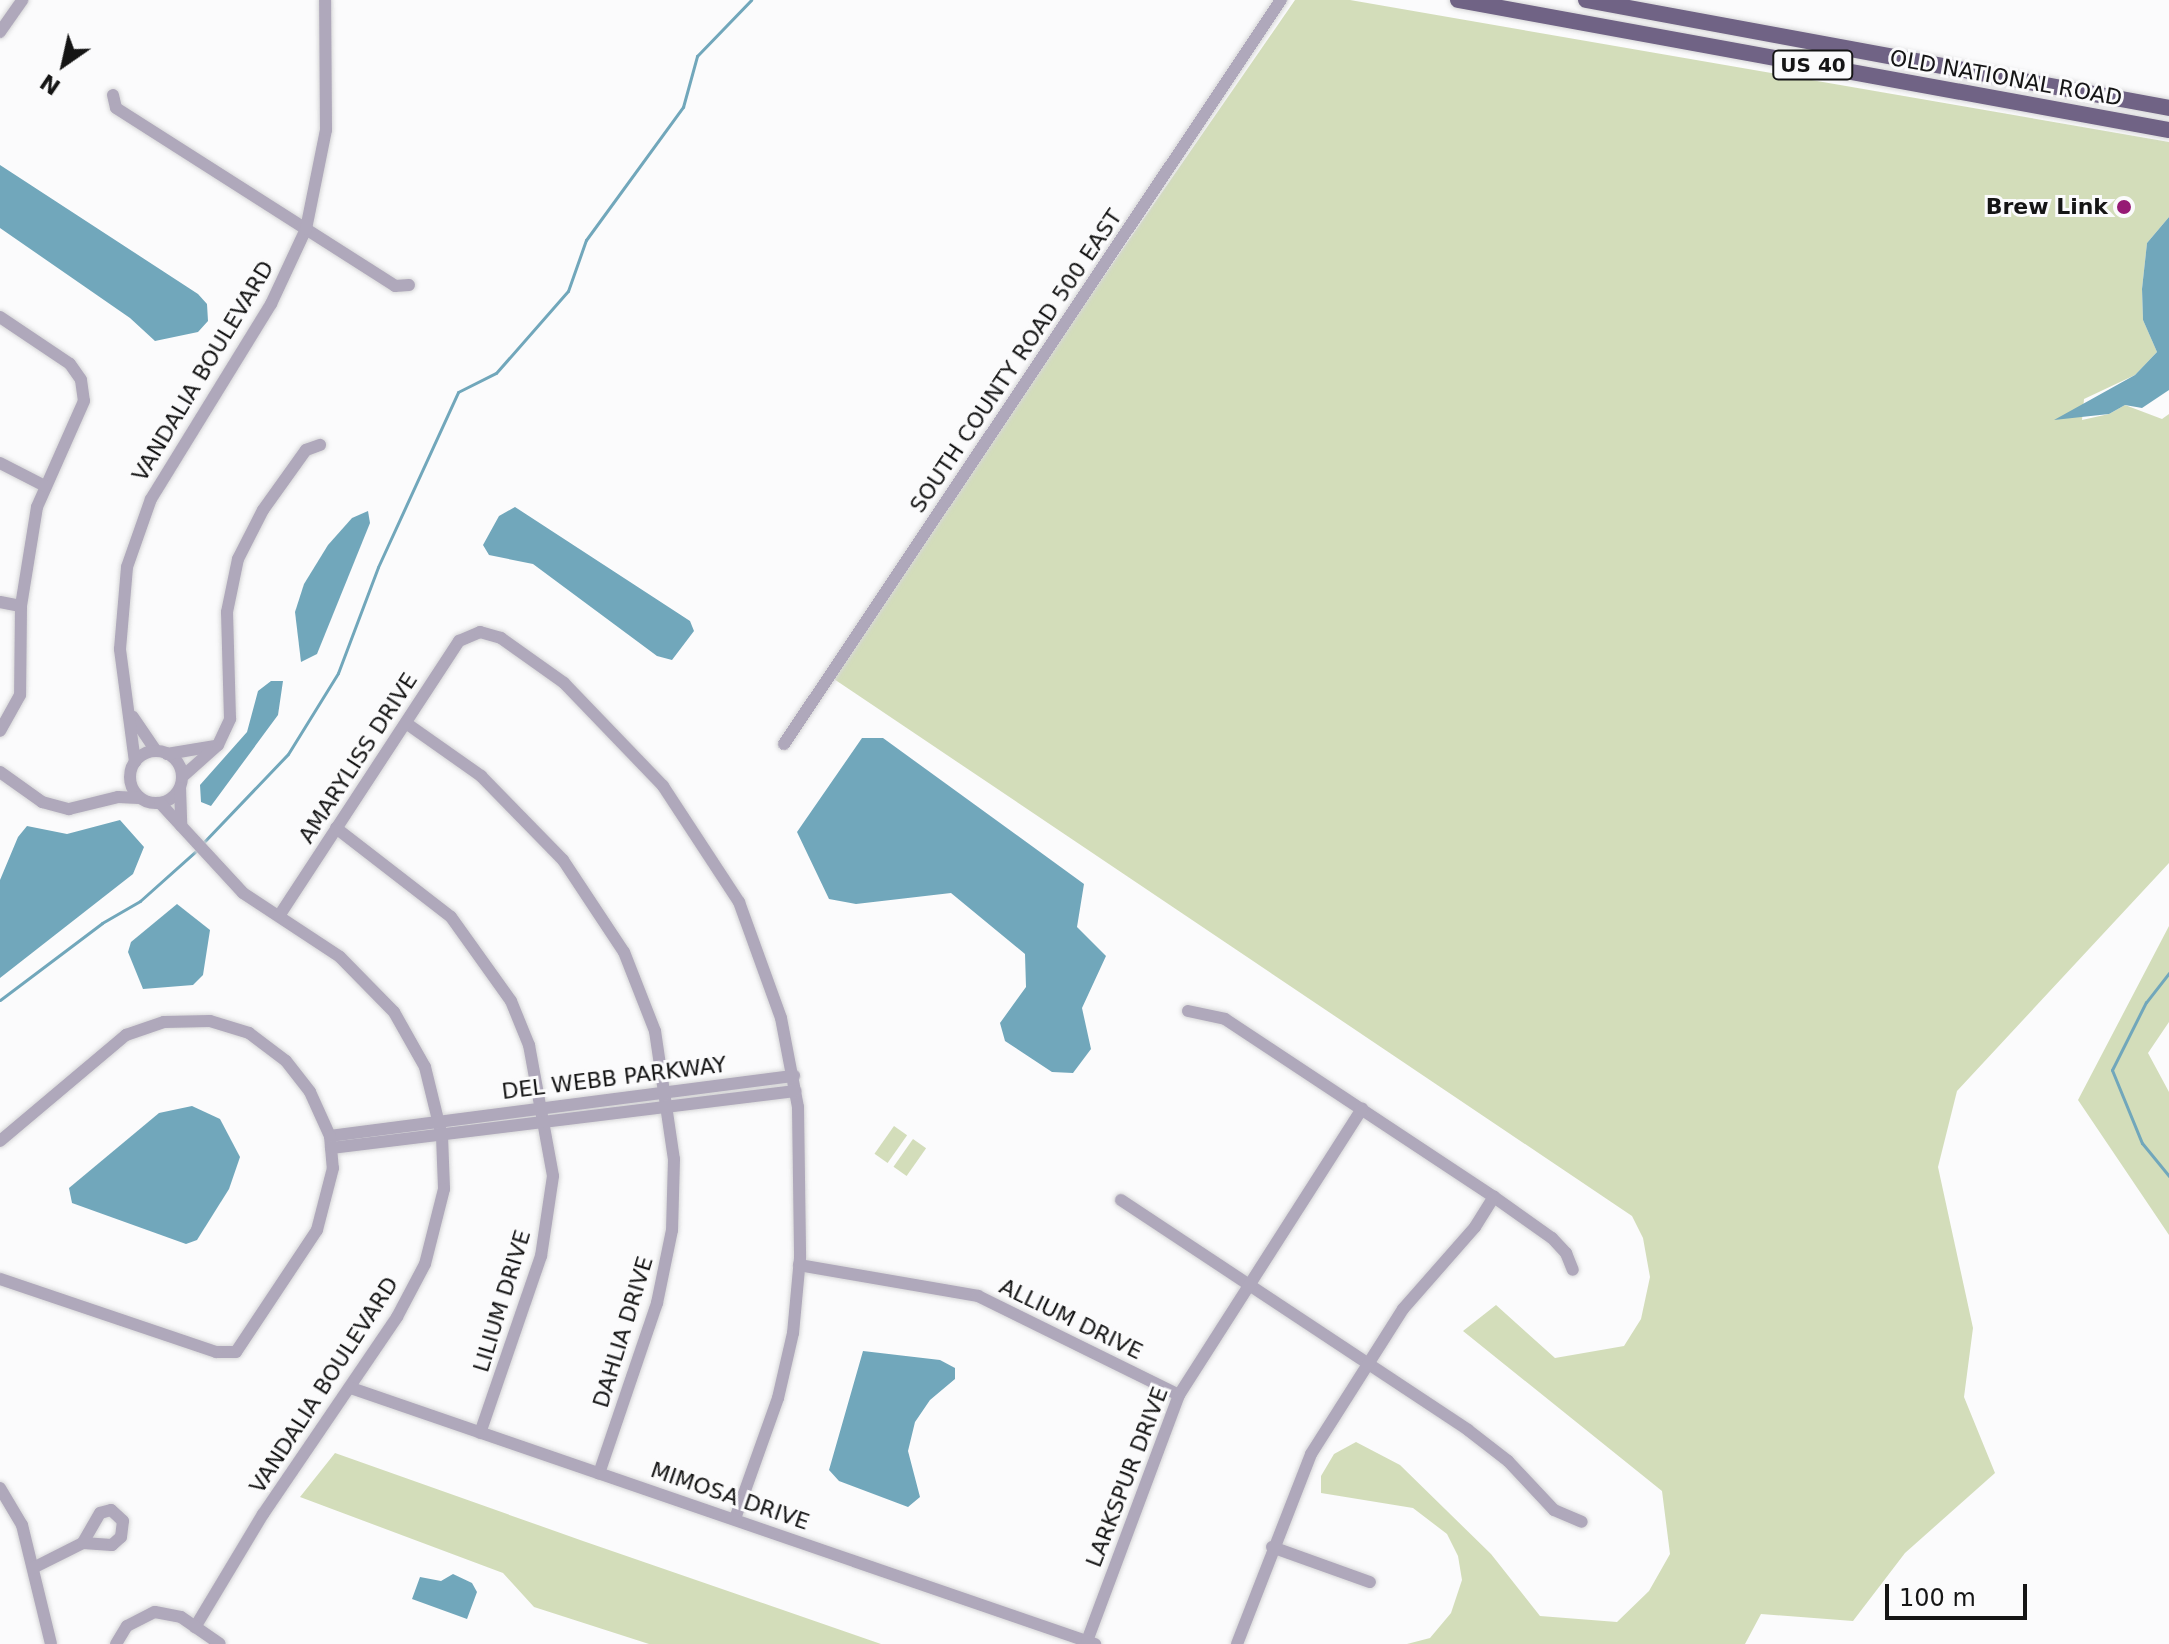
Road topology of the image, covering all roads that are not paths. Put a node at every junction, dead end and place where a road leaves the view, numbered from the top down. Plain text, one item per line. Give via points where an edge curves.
1 (22, 0) edge
2 (325, 0) edge
3 (1281, 0) edge
4 (1458, 0) edge
5 (1586, 0) edge
6 (0, 32) edge
7 (113, 95) dead end
8 (2169, 108) edge
9 (2169, 130) edge
10 (306, 229) junction
11 (409, 285) dead end
12 (0, 317) edge
13 (320, 445) dead end
14 (0, 463) edge
15 (45, 486) junction
16 (0, 602) edge
17 (21, 606) junction
18 (131, 714) junction
19 (406, 723) junction
20 (0, 731) edge
21 (784, 744) dead end
22 (218, 745) junction
23 (162, 752) junction
24 (135, 762) junction
25 (0, 772) edge
26 (130, 779) junction
27 (181, 782) junction
28 (139, 798) junction
29 (100, 802) junction
30 (160, 803) junction
31 (181, 826) junction
32 (336, 828) junction
33 (279, 916) junction
34 (1188, 1011) dead end
35 (794, 1076) junction
36 (796, 1091) junction
37 (666, 1092) junction
38 (543, 1107) junction
39 (667, 1107) junction
40 (1362, 1109) junction
41 (439, 1119) junction
42 (545, 1125) junction
43 (442, 1136) junction
44 (0, 1141) edge
45 (330, 1142) junction
46 (1494, 1197) junction
47 (1121, 1200) dead end
48 (799, 1265) junction
49 (1573, 1270) dead end
50 (0, 1279) edge
51 (1249, 1283) junction
52 (1369, 1363) junction
53 (351, 1388) junction
54 (1179, 1395) junction
55 (480, 1433) junction
56 (599, 1473) junction
57 (0, 1488) edge
58 (735, 1519) junction
59 (1582, 1522) dead end
60 (83, 1543) dead end
61 (1272, 1547) junction
62 (33, 1568) junction
63 (1370, 1582) dead end
64 (195, 1627) junction
65 (1091, 1642) edge
66 (51, 1644) edge
67 (116, 1644) edge
68 (220, 1644) edge
69 (1237, 1644) edge

1 - 6 street
2 - 10 street, VANDALIA BOULEVARD via 326,130
3 - 21 street, SOUTH COUNTY ROAD 500 EAST
4 - 9 main road, OLD NATIONAL ROAD / US 40
5 - 8 main road, OLD NATIONAL ROAD / US 40
7 - 10 street via 116,108
10 - 11 street via 395,286
10 - 18 street, VANDALIA BOULEVARD via 271,304 171,463 137,530 120,602 120,649
12 - 15 street via 70,364 81,380 84,401
13 - 22 street via 306,450 263,510 238,559 225,641 232,709
14 - 15 street
15 - 17 street
16 - 17 street
17 - 20 street via 20,695
18 - 23 street, VANDALIA BOULEVARD
18 - 24 street, VANDALIA BOULEVARD
19 - 32 street, AMARYLISS DRIVE
19 - 35 street, AMARYLISS DRIVE via 459,641 480,632 501,638 564,683 663,786 739,902 781,1018
19 - 37 street, DAHLIA DRIVE via 481,776 563,860 624,952 655,1031
22 - 23 street
22 - 27 street
23 - 24 street
23 - 27 street via 178,763
24 - 26 street
25 - 29 street via 42,802 69,809
26 - 28 street
26 - 29 street
27 - 30 street
27 - 31 street
28 - 29 street
28 - 30 street
30 - 31 street, VANDALIA BOULEVARD
31 - 33 street, VANDALIA BOULEVARD via 243,893
32 - 33 street, AMARYLISS DRIVE
32 - 38 street, LILIUM DRIVE via 441,908 485,960 529,1045
33 - 41 street, VANDALIA BOULEVARD via 340,957 394,1012 425,1067
34 - 40 street via 1225,1019
35 - 36 street
35 - 37 street, DEL WEBB PARKWAY
36 - 39 street, DEL WEBB PARKWAY
36 - 48 street
37 - 38 street, DEL WEBB PARKWAY
37 - 39 street, DAHLIA DRIVE
38 - 41 street, DEL WEBB PARKWAY
38 - 42 street, LILIUM DRIVE
39 - 42 street, DEL WEBB PARKWAY
39 - 56 street, DAHLIA DRIVE via 675,1194 666,1267
40 - 46 street
40 - 51 street, LARKSPUR DRIVE
41 - 43 street, VANDALIA BOULEVARD
41 - 45 street, DEL WEBB PARKWAY
42 - 43 street, DEL WEBB PARKWAY
42 - 55 street, LILIUM DRIVE via 553,1176 541,1256
43 - 45 street, DEL WEBB PARKWAY
43 - 53 street, VANDALIA BOULEVARD via 444,1189 425,1264
44 - 45 street via 126,1035 164,1022 210,1021 249,1033 286,1061 310,1092
45 - 50 street via 333,1181 317,1230 236,1352 216,1352
46 - 49 street via 1552,1238
46 - 52 street via 1475,1227 1403,1309
47 - 51 street
48 - 54 street, ALLIUM DRIVE via 978,1296
48 - 58 street via 793,1333 778,1398
51 - 52 street
51 - 54 street, LARKSPUR DRIVE
52 - 59 street via 1487,1444 1554,1510
52 - 61 street via 1305,1465
53 - 55 street, MIMOSA DRIVE
53 - 64 street, VANDALIA BOULEVARD via 263,1514
54 - 65 street, LARKSPUR DRIVE
55 - 56 street, MIMOSA DRIVE
56 - 58 street, MIMOSA DRIVE
57 - 62 street via 17,1512
58 - 65 street, MIMOSA DRIVE
60 - 62 street
61 - 63 street
61 - 69 street
62 - 66 street
64 - 67 street via 174,1614 147,1614 127,1626
64 - 68 street

